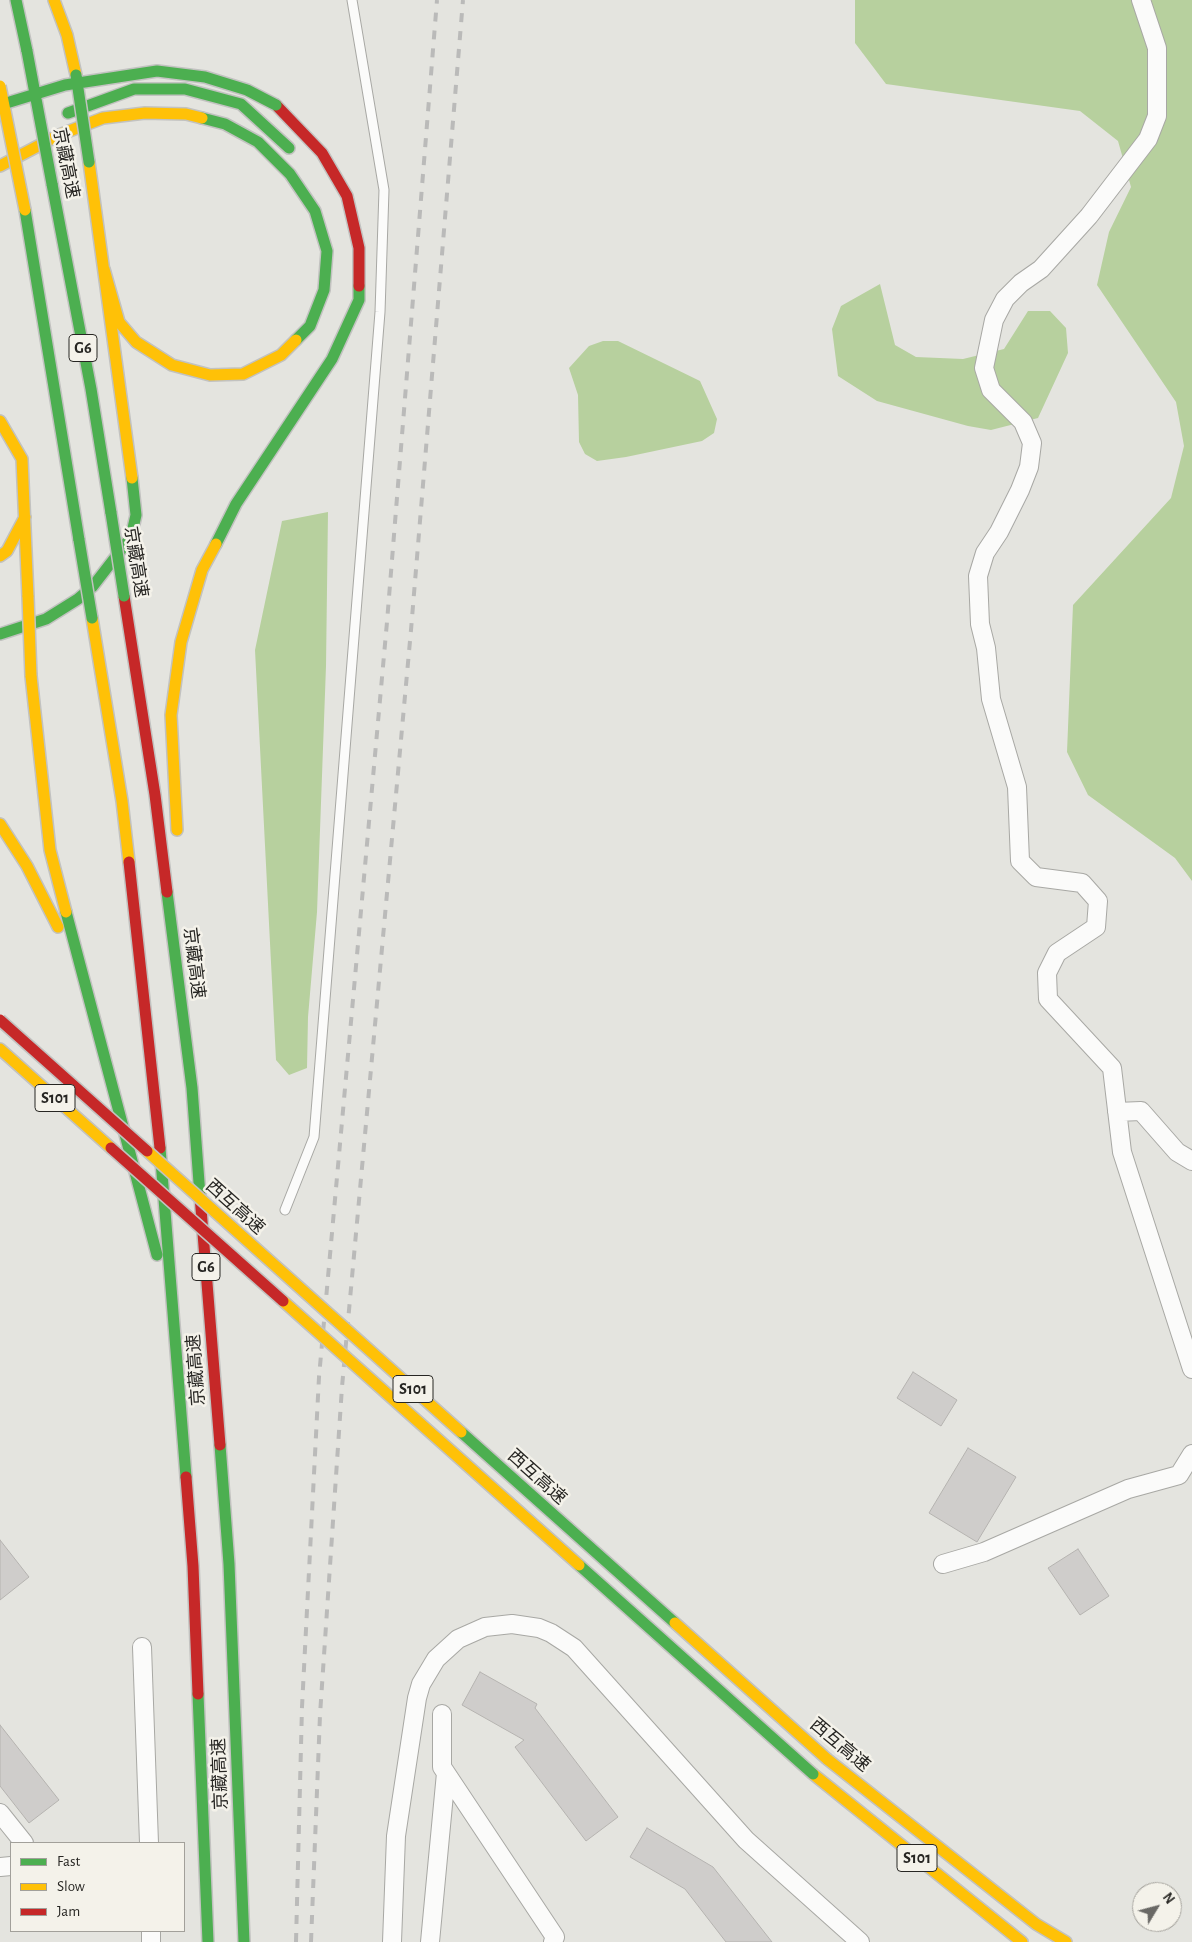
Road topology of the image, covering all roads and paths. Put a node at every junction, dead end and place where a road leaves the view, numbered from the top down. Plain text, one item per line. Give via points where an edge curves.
1 (16, 0) edge
2 (54, 0) edge
3 (352, 0) edge
4 (1141, 0) edge
5 (0, 86) edge
6 (0, 104) edge
7 (0, 144) edge
8 (296, 158) dead end
9 (0, 166) edge
10 (326, 207) dead end
11 (104, 270) junction
12 (333, 298) dead end
13 (281, 416) dead end
14 (0, 421) edge
15 (259, 468) junction
16 (26, 515) junction
17 (0, 556) edge
18 (0, 634) edge
19 (0, 824) edge
20 (178, 843) dead end
21 (186, 949) dead end
22 (76, 955) junction
23 (0, 1020) edge
24 (0, 1049) edge
25 (24, 1086) dead end
26 (192, 1088) junction
27 (1117, 1112) junction
28 (110, 1148) junction
29 (1192, 1162) edge
30 (285, 1210) dead end
31 (174, 1320) junction
32 (1192, 1369) edge
33 (1192, 1454) edge
34 (943, 1564) dead end
35 (142, 1646) dead end
36 (442, 1714) dead end
37 (446, 1772) junction
38 (0, 1813) edge
39 (23, 1842) edge
40 (148, 1842) edge
41 (208, 1942) edge
42 (244, 1942) edge
43 (392, 1942) edge
44 (430, 1942) edge
45 (553, 1942) edge
46 (860, 1942) edge
47 (1022, 1942) edge
48 (1066, 1942) edge

1 - 26 highway, 京藏高速 / G6, bridge via 91,390 155,795
2 - 11 highway, bridge via 76,75
3 - 30 lane via 384,190 380,312 314,1137
4 - 27 street via 1157,48 1157,116 1148,139 1089,216 1041,269 1005,299 994,320 984,368 991,390 1023,422 1032,443 1029,467 1020,490 985,553 978,576 980,624 991,699 1017,787 1020,861 1036,878 1082,882 1098,902 1096,926 1057,953 1047,973 1048,999 1112,1068
5 - 31 highway, 京藏高速 / G6, bridge via 25,210 122,801 152,1053
6 - 15 highway, bridge via 65,85 157,71 205,77 247,90 276,106 322,153 346,196 359,248 359,300 332,359
7 - 8 highway via 92,102 134,89 186,89 241,104 285,142
9 - 11 highway via 58,135 103,118 145,113 186,114 225,124 258,142 290,174 315,211 327,251 324,290 310,326 281,355 243,374 210,375 172,365 136,342 119,322
10 - 12 highway via 338,275
11 - 18 highway via 135,505 131,537 108,571 78,599 46,619
13 - 15 highway
14 - 16 highway via 22,459
15 - 20 highway via 236,504 202,570 181,642 171,715
16 - 17 highway via 7,551
16 - 22 highway, bridge via 31,676 50,850
19 - 22 highway
21 - 26 highway
22 - 31 highway
23 - 48 highway, 西互高速 / S101, bridge via 827,1759 1036,1924
24 - 28 highway, S101
25 - 28 highway
26 - 42 highway, 京藏高速 / G6 via 229,1564
27 - 29 street via 1141,1110 1177,1152
27 - 32 street via 1122,1152
28 - 47 highway, S101, bridge via 813,1774
31 - 41 highway, 京藏高速 / G6 via 193,1566
33 - 34 street via 1179,1475 1128,1489 984,1552
35 - 40 street
36 - 37 street via 442,1767
37 - 44 street
37 - 45 street via 555,1936
38 - 39 street
43 - 46 street via 396,1836 421,1684 436,1659 458,1639 485,1627 512,1624 539,1628 574,1648 746,1840

